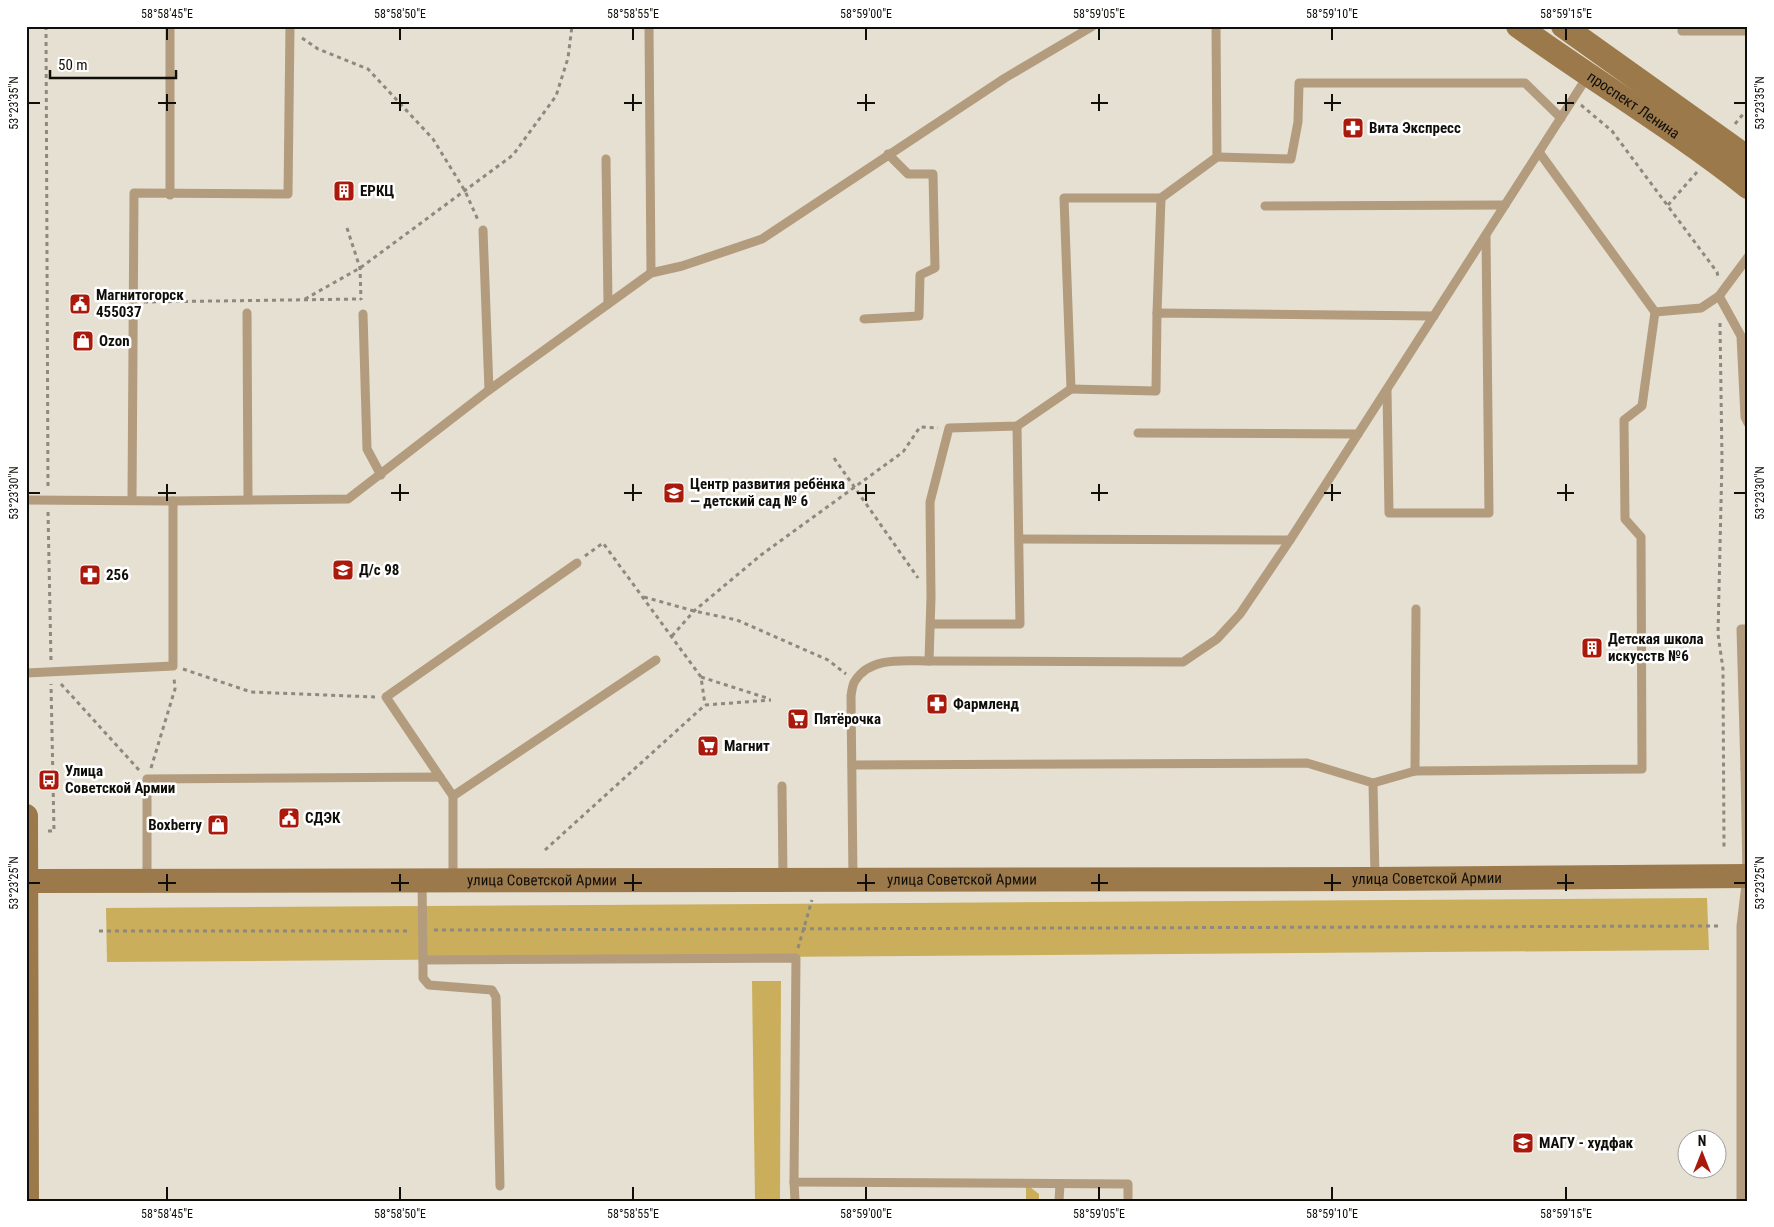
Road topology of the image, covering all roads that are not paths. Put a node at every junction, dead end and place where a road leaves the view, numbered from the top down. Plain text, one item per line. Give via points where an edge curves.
1 (170, 26) edge
2 (649, 26) edge
3 (1093, 26) edge
4 (1216, 26) edge
5 (1518, 26) edge
6 (1563, 26) edge
7 (1682, 26) edge
8 (290, 27) edge
9 (1748, 30) edge
10 (1588, 76) junction
11 (1561, 118) junction
12 (1539, 152) junction
13 (888, 154) junction
14 (1218, 157) junction
15 (1748, 158) edge
16 (606, 159) dead end
17 (1748, 187) edge
18 (170, 194) junction
19 (1161, 198) junction
20 (1505, 205) junction
21 (1265, 206) dead end
22 (483, 230) road end
23 (1486, 235) junction
24 (1748, 256) edge
25 (650, 273) junction
26 (1719, 296) junction
27 (608, 304) junction
28 (1655, 312) junction
29 (247, 313) dead end
30 (1157, 313) junction
31 (363, 314) road end
32 (1434, 316) junction
33 (864, 319) dead end
34 (1071, 389) junction
35 (1387, 389) junction
36 (489, 390) junction
37 (1748, 423) edge
38 (1017, 426) junction
39 (1138, 433) dead end
40 (1358, 434) junction
41 (382, 475) junction
42 (248, 499) junction
43 (26, 500) edge
44 (132, 500) junction
45 (173, 501) junction
46 (1019, 539) junction
47 (1290, 540) junction
48 (577, 563) road end
49 (1416, 609) dead end
50 (931, 624) junction
51 (1748, 629) edge
52 (656, 660) dead end
53 (929, 662) junction
54 (26, 673) edge
55 (852, 765) junction
56 (1746, 769) edge
57 (1414, 771) junction
58 (440, 777) junction
59 (1373, 783) junction
60 (782, 786) dead end
61 (453, 796) junction
62 (26, 816) edge
63 (1748, 876) edge
64 (422, 879) junction
65 (1375, 879) junction
66 (147, 880) junction
67 (453, 880) junction
68 (783, 880) junction
69 (853, 880) junction
70 (26, 881) edge
71 (423, 960) junction
72 (794, 1182) junction
73 (1060, 1184) junction
74 (500, 1186) dead end
75 (28, 1201) edge
76 (794, 1201) edge
77 (1059, 1201) edge
78 (1128, 1201) edge
79 (1741, 1201) edge

1 - 18 lane
2 - 25 lane
3 - 13 lane
4 - 14 lane
5 - 10 main road, проспект Ленина
6 - 15 main road, проспект Ленина
7 - 9 lane via 1682,30
8 - 18 lane via 288,194
10 - 11 lane
10 - 17 main road, проспект Ленина via 1710,157
11 - 12 lane
11 - 14 lane via 1525,83 1299,83 1298,122 1291,159
12 - 20 lane
12 - 28 lane
13 - 25 lane via 762,239 682,266
13 - 33 lane via 908,174 934,174 935,268 920,275 919,316
14 - 19 lane
16 - 27 lane
18 - 44 lane via 134,193
19 - 30 lane
19 - 34 lane via 1064,198
20 - 21 lane
20 - 23 lane
22 - 36 lane
23 - 32 lane
23 - 35 lane via 1489,513 1389,513
24 - 26 lane
25 - 27 lane
26 - 28 lane via 1701,308
26 - 37 lane via 1741,336 1745,417
27 - 36 lane
28 - 57 lane via 1642,406 1624,420 1625,519 1641,536 1642,769
29 - 42 lane
30 - 32 lane
30 - 34 lane via 1156,390
31 - 41 lane via 367,449
32 - 35 lane
34 - 38 lane
35 - 40 lane
36 - 41 lane
38 - 46 lane
38 - 50 lane via 949,428 930,502
39 - 40 lane
40 - 47 lane
41 - 42 lane via 348,499
42 - 45 lane
43 - 44 lane
44 - 45 lane
45 - 54 lane via 173,666
46 - 47 lane
46 - 50 lane via 1020,624
47 - 53 lane via 1240,614 1218,639 1183,662
48 - 58 lane via 386,697
49 - 57 lane
50 - 53 lane
51 - 56 lane via 1740,629
52 - 61 lane
53 - 55 lane via 888,661 872,666 855,680 851,696
55 - 59 lane via 1308,763
55 - 69 lane
56 - 63 lane
57 - 59 lane
58 - 61 lane
58 - 66 lane via 147,779
59 - 65 lane
60 - 68 lane
61 - 67 lane
62 - 70 main road
63 - 65 main road, улица Советской Армии
63 - 79 lane via 1740,926
64 - 66 main road, улица Советской Армии
64 - 67 main road, улица Советской Армии
64 - 71 lane
65 - 69 main road, улица Советской Армии
66 - 70 main road, улица Советской Армии
67 - 68 main road, улица Советской Армии
68 - 69 main road, улица Советской Армии
70 - 75 main road
71 - 72 lane via 796,958
71 - 74 lane via 423,978 430,985 492,990 496,997
72 - 73 lane
72 - 76 lane
73 - 77 lane
73 - 78 lane via 1128,1184

